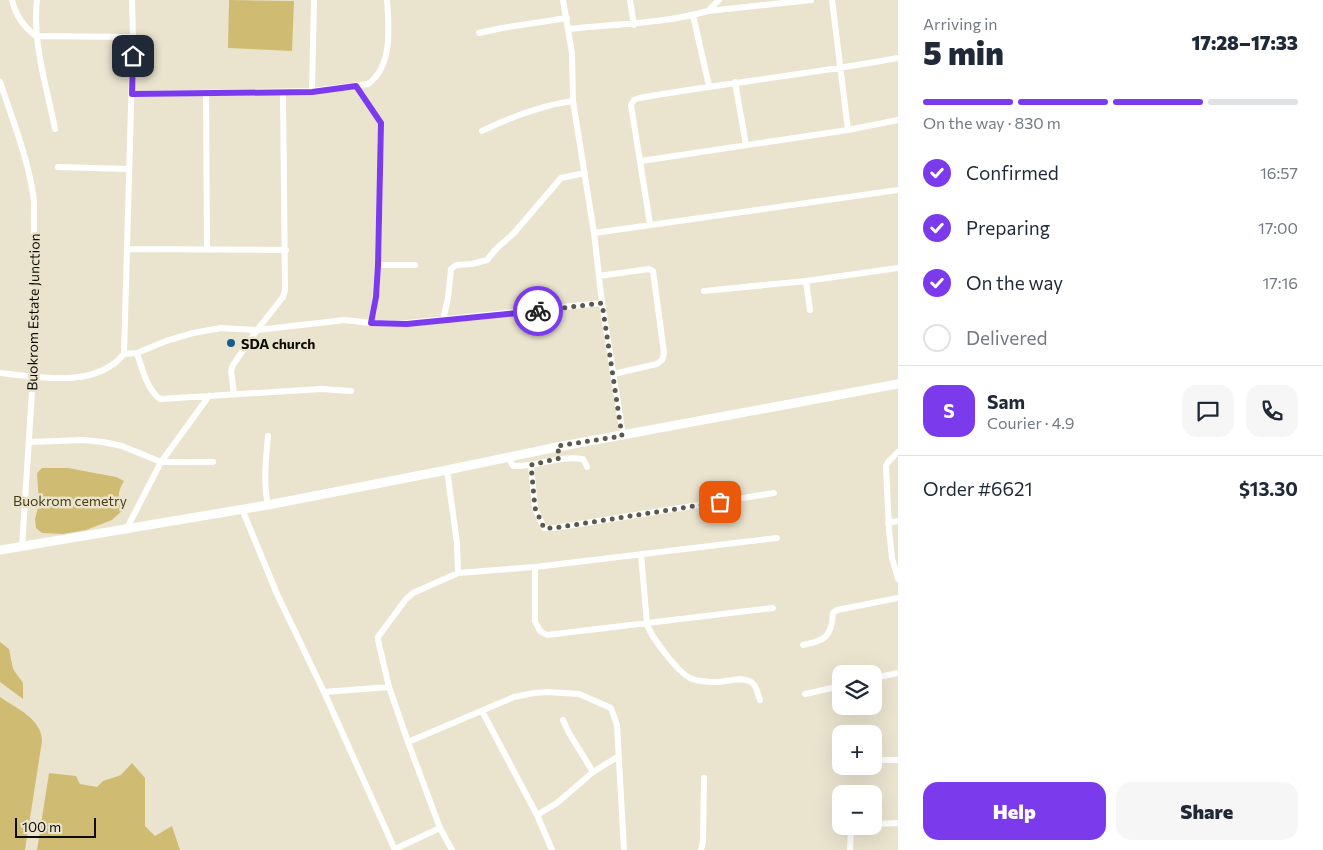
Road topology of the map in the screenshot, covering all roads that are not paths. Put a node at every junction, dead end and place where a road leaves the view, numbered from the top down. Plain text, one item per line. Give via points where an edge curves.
1 (12, 0) edge
2 (37, 0) edge
3 (132, 0) edge
4 (314, 0) edge
5 (387, 0) edge
6 (563, 0) edge
7 (630, 0) edge
8 (720, 0) edge
9 (811, 0) edge
10 (832, 0) edge
11 (708, 11) junction
12 (694, 15) junction
13 (567, 18) junction
14 (634, 25) junction
15 (569, 29) junction
16 (479, 33) dead end
17 (36, 36) junction
18 (133, 36) junction
19 (898, 58) edge
20 (840, 68) junction
21 (0, 82) edge
22 (735, 82) junction
23 (356, 86) junction
24 (709, 86) junction
25 (283, 92) junction
26 (312, 92) junction
27 (206, 93) junction
28 (132, 94) junction
29 (573, 102) junction
30 (898, 120) edge
31 (55, 129) dead end
32 (848, 130) junction
33 (482, 131) dead end
34 (746, 145) junction
35 (640, 161) junction
36 (58, 168) dead end
37 (129, 169) junction
38 (585, 173) junction
39 (898, 190) edge
40 (650, 224) junction
41 (594, 233) junction
42 (127, 249) junction
43 (207, 250) junction
44 (286, 250) junction
45 (378, 265) junction
46 (414, 265) dead end
47 (898, 268) edge
48 (599, 276) junction
49 (806, 281) junction
50 (704, 292) dead end
51 (602, 303) junction
52 (810, 310) dead end
53 (443, 320) junction
54 (371, 323) junction
55 (257, 330) junction
56 (136, 353) junction
57 (124, 354) junction
58 (0, 373) edge
59 (614, 374) junction
60 (33, 376) junction
61 (898, 384) edge
62 (351, 391) dead end
63 (234, 394) junction
64 (209, 396) junction
65 (268, 436) dead end
66 (622, 436) junction
67 (30, 442) junction
68 (557, 446) junction
69 (898, 452) edge
70 (508, 457) junction
71 (560, 458) junction
72 (161, 462) junction
73 (213, 462) dead end
74 (531, 465) junction
75 (587, 467) dead end
76 (447, 470) junction
77 (774, 493) dead end
78 (268, 505) junction
79 (242, 509) junction
80 (898, 521) edge
81 (888, 524) junction
82 (127, 528) junction
83 (777, 538) dead end
84 (22, 547) junction
85 (0, 550) edge
86 (641, 554) junction
87 (535, 567) junction
88 (458, 574) junction
89 (898, 579) edge
90 (898, 598) edge
91 (772, 608) dead end
92 (646, 624) junction
93 (803, 646) dead end
94 (898, 672) edge
95 (882, 676) edge
96 (388, 687) junction
97 (832, 688) edge
98 (324, 692) junction
99 (805, 694) dead end
100 (760, 700) dead end
101 (482, 711) junction
102 (563, 720) dead end
103 (408, 742) junction
104 (618, 756) junction
105 (882, 760) edge
106 (898, 760) edge
107 (593, 772) junction
108 (704, 778) dead end
109 (537, 815) junction
110 (898, 823) edge
111 (882, 824) edge
112 (440, 828) junction
113 (851, 835) edge
114 (395, 850) edge
115 (452, 850) edge
116 (552, 850) edge
117 (624, 850) edge
118 (702, 850) edge
119 (850, 850) edge

1 - 17 street via 18,19
2 - 17 street
3 - 18 street
4 - 26 street
5 - 23 street via 390,38 384,62 374,80
6 - 13 street
7 - 14 street
8 - 11 street
9 - 11 street
10 - 20 street
11 - 12 street
12 - 14 street
12 - 24 street
13 - 15 street
13 - 16 street
14 - 15 street
15 - 29 street
17 - 18 street
17 - 31 street
18 - 28 street
19 - 20 street
20 - 22 street
20 - 32 street
21 - 60 street, Buokrom Estate Junction via 25,160 34,202
22 - 24 street
22 - 34 street
23 - 26 street
23 - 45 street via 381,123
24 - 35 street via 634,100
25 - 26 street
25 - 27 street
25 - 44 street
27 - 28 street
27 - 43 street
28 - 37 street
29 - 33 street via 558,103 507,119
29 - 38 street
30 - 32 street
32 - 34 street
34 - 35 street
35 - 40 street
36 - 37 street
37 - 42 street
38 - 41 street
38 - 53 street via 561,178 487,260 456,265 451,269
39 - 40 street
40 - 41 street
41 - 48 street
42 - 43 street
42 - 57 street
43 - 44 street
44 - 55 street via 283,298
45 - 46 street
45 - 54 street
47 - 49 street
48 - 51 street
48 - 59 street via 649,268 653,271 664,353 662,360
49 - 50 street
49 - 52 street
51 - 53 street
51 - 59 street
53 - 54 street
54 - 55 street via 346,320
55 - 56 street via 221,328 193,333
55 - 63 street via 233,365
56 - 57 street
56 - 64 street via 151,389 160,399
57 - 60 street via 117,363 99,373 79,377
58 - 60 street
59 - 66 street
60 - 67 street, Buokrom Estate Junction
61 - 66 street
62 - 63 street via 321,389
63 - 64 street
64 - 72 street
65 - 78 street via 265,470
66 - 68 street
67 - 72 street via 103,442
67 - 84 street, Buokrom Estate Junction
68 - 70 street
68 - 71 street
69 - 81 street via 886,466
70 - 74 street via 513,466
70 - 76 street
71 - 74 street
71 - 75 street via 583,460
72 - 73 street
72 - 82 street
74 - 77 street via 535,508 544,528
76 - 78 street
76 - 88 street
78 - 79 street
79 - 82 street
79 - 98 street via 277,594
80 - 81 street
81 - 89 street
82 - 84 street
83 - 86 street
84 - 85 street
86 - 87 street
86 - 92 street
87 - 88 street
87 - 92 street via 535,621 540,631 547,635
88 - 96 street via 413,593 378,636
90 - 93 street via 837,610 833,613 826,638
91 - 92 street
92 - 100 street via 653,638 685,675 703,681 751,681
94 - 95 street
96 - 98 street
96 - 103 street
97 - 99 street
98 - 114 street
101 - 103 street
101 - 104 street via 514,697 548,692 579,694 611,708 617,724
101 - 109 street
102 - 107 street
103 - 112 street
104 - 107 street
104 - 117 street
105 - 106 street
107 - 109 street via 557,803
108 - 118 street
109 - 116 street
110 - 111 street
112 - 114 street
112 - 115 street
113 - 119 street

